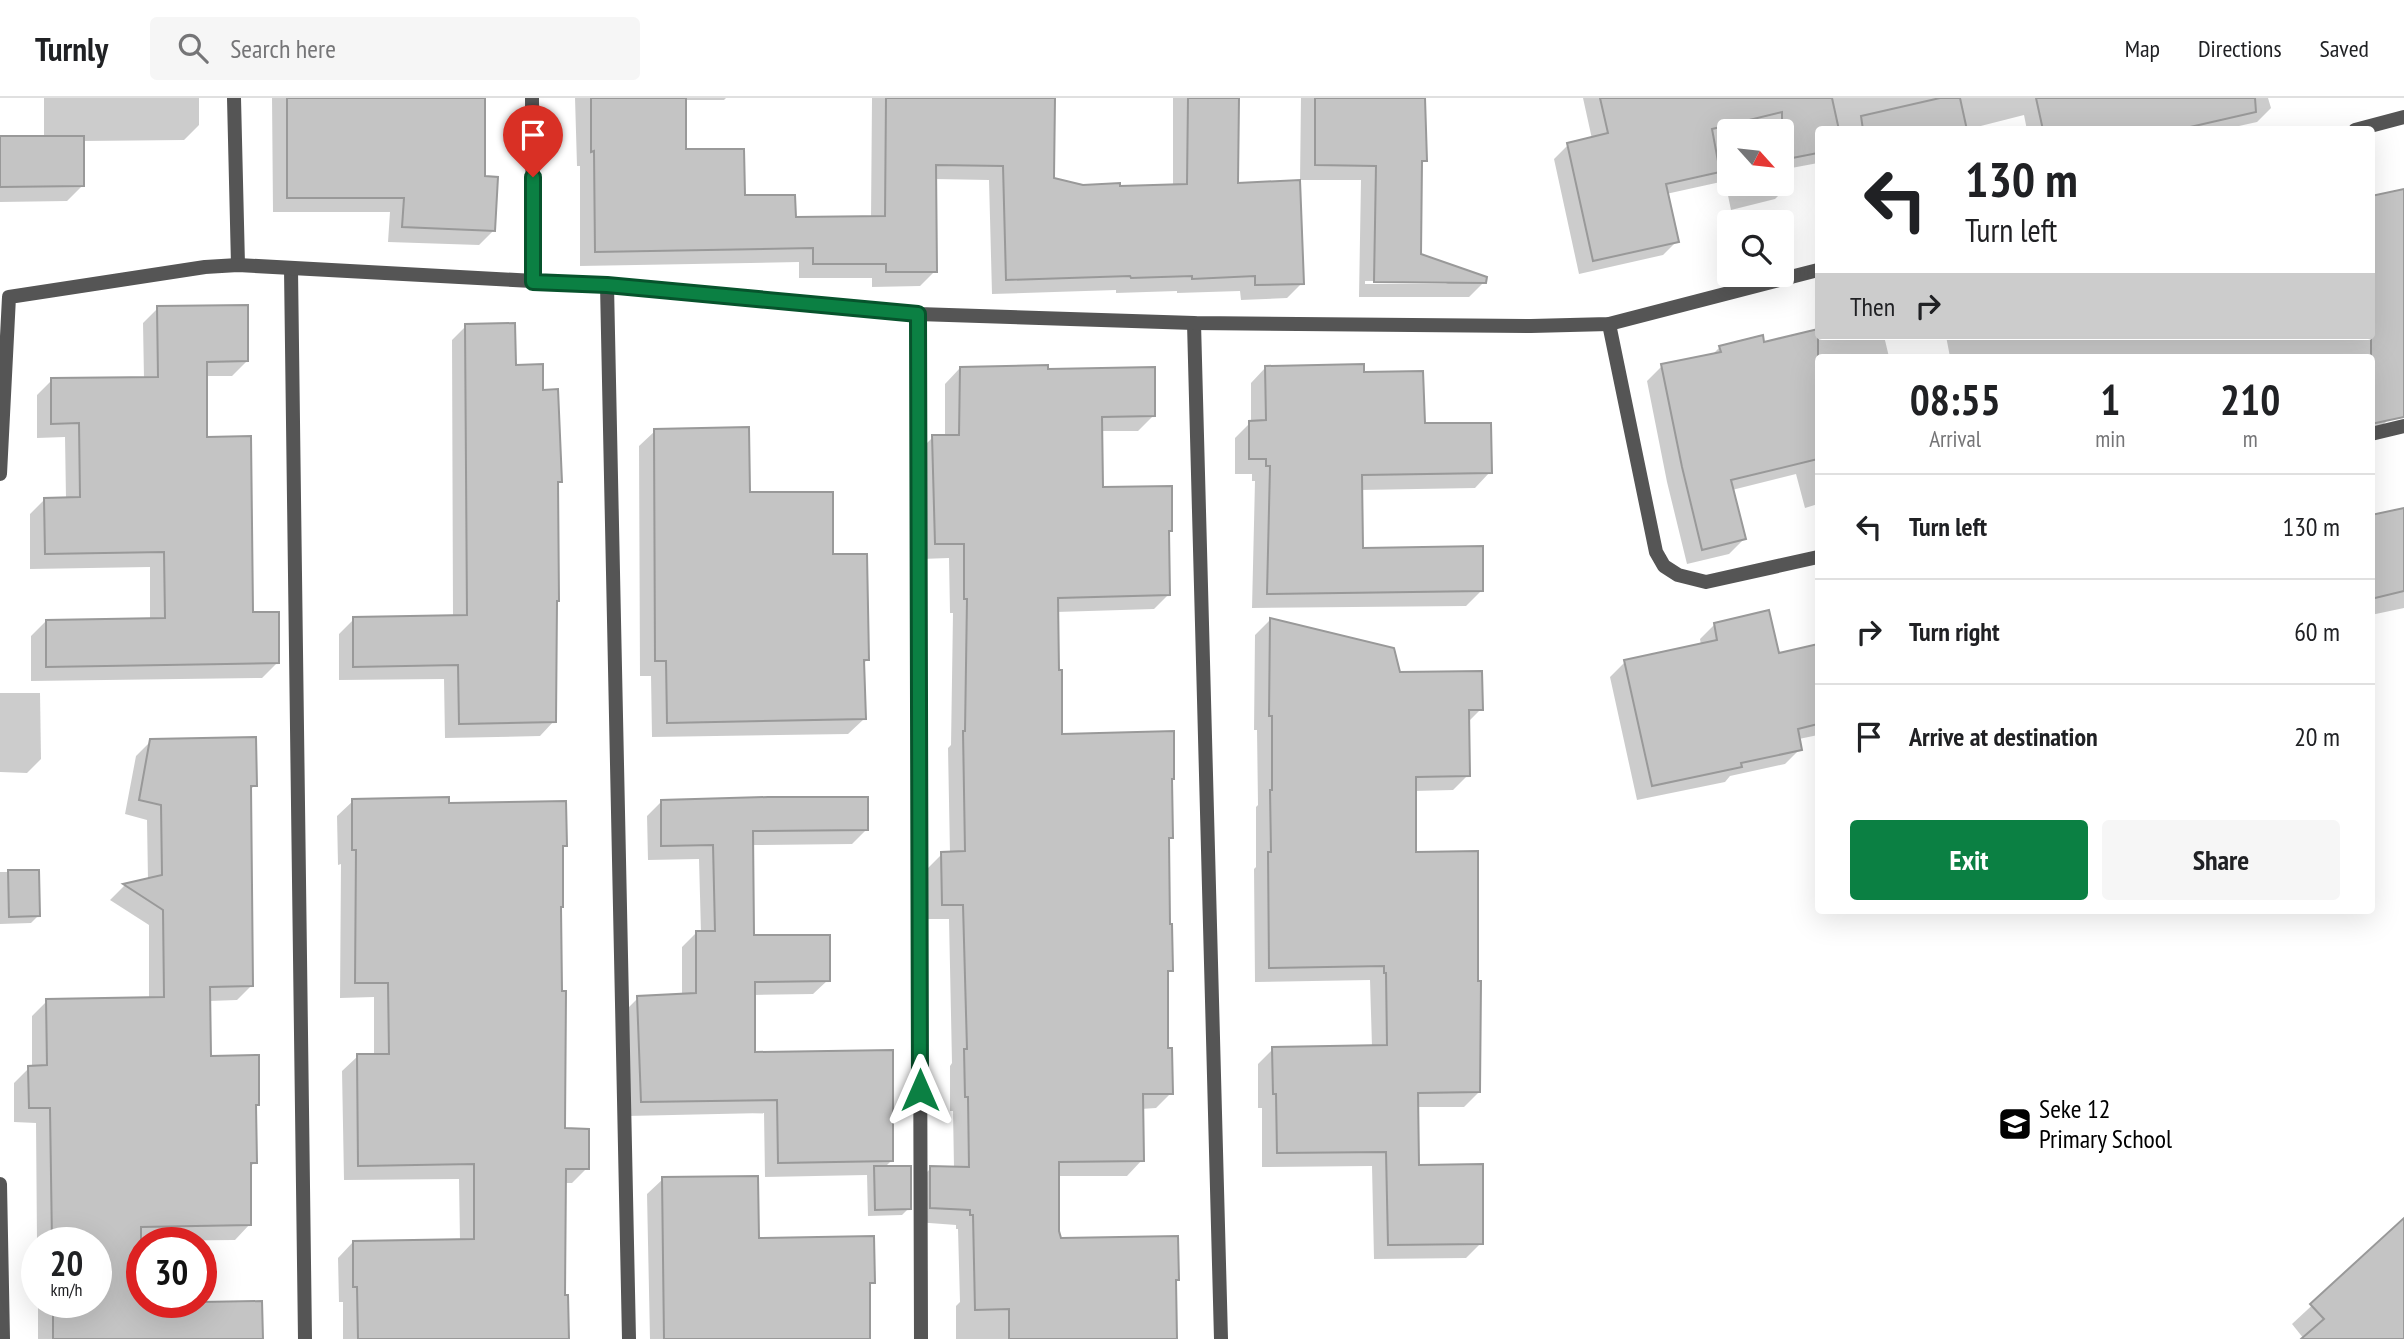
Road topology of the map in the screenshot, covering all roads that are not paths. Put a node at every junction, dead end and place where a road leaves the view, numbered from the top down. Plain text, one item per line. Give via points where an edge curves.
1 (234, 98) edge
2 (532, 98) edge
3 (2404, 117) edge
4 (2370, 126) edge
5 (238, 265) junction
6 (291, 269) junction
7 (1815, 271) edge
8 (533, 282) junction
9 (607, 285) junction
10 (918, 314) junction
11 (1194, 323) junction
12 (1609, 324) junction
13 (2404, 426) edge
14 (2375, 433) edge
15 (0, 474) edge
16 (1815, 558) edge
17 (0, 1184) edge
18 (3, 1339) edge
19 (305, 1339) edge
20 (629, 1339) edge
21 (921, 1339) edge
22 (1221, 1339) edge

1 - 5 street
2 - 8 street
3 - 4 street
5 - 6 street
5 - 15 street via 9,297
6 - 8 street
6 - 19 street
7 - 12 street
8 - 9 street
9 - 10 street
9 - 20 street
10 - 11 street
10 - 21 street
11 - 12 street
11 - 22 street
12 - 16 street via 1656,552 1664,566 1706,582
13 - 14 street
17 - 18 street

